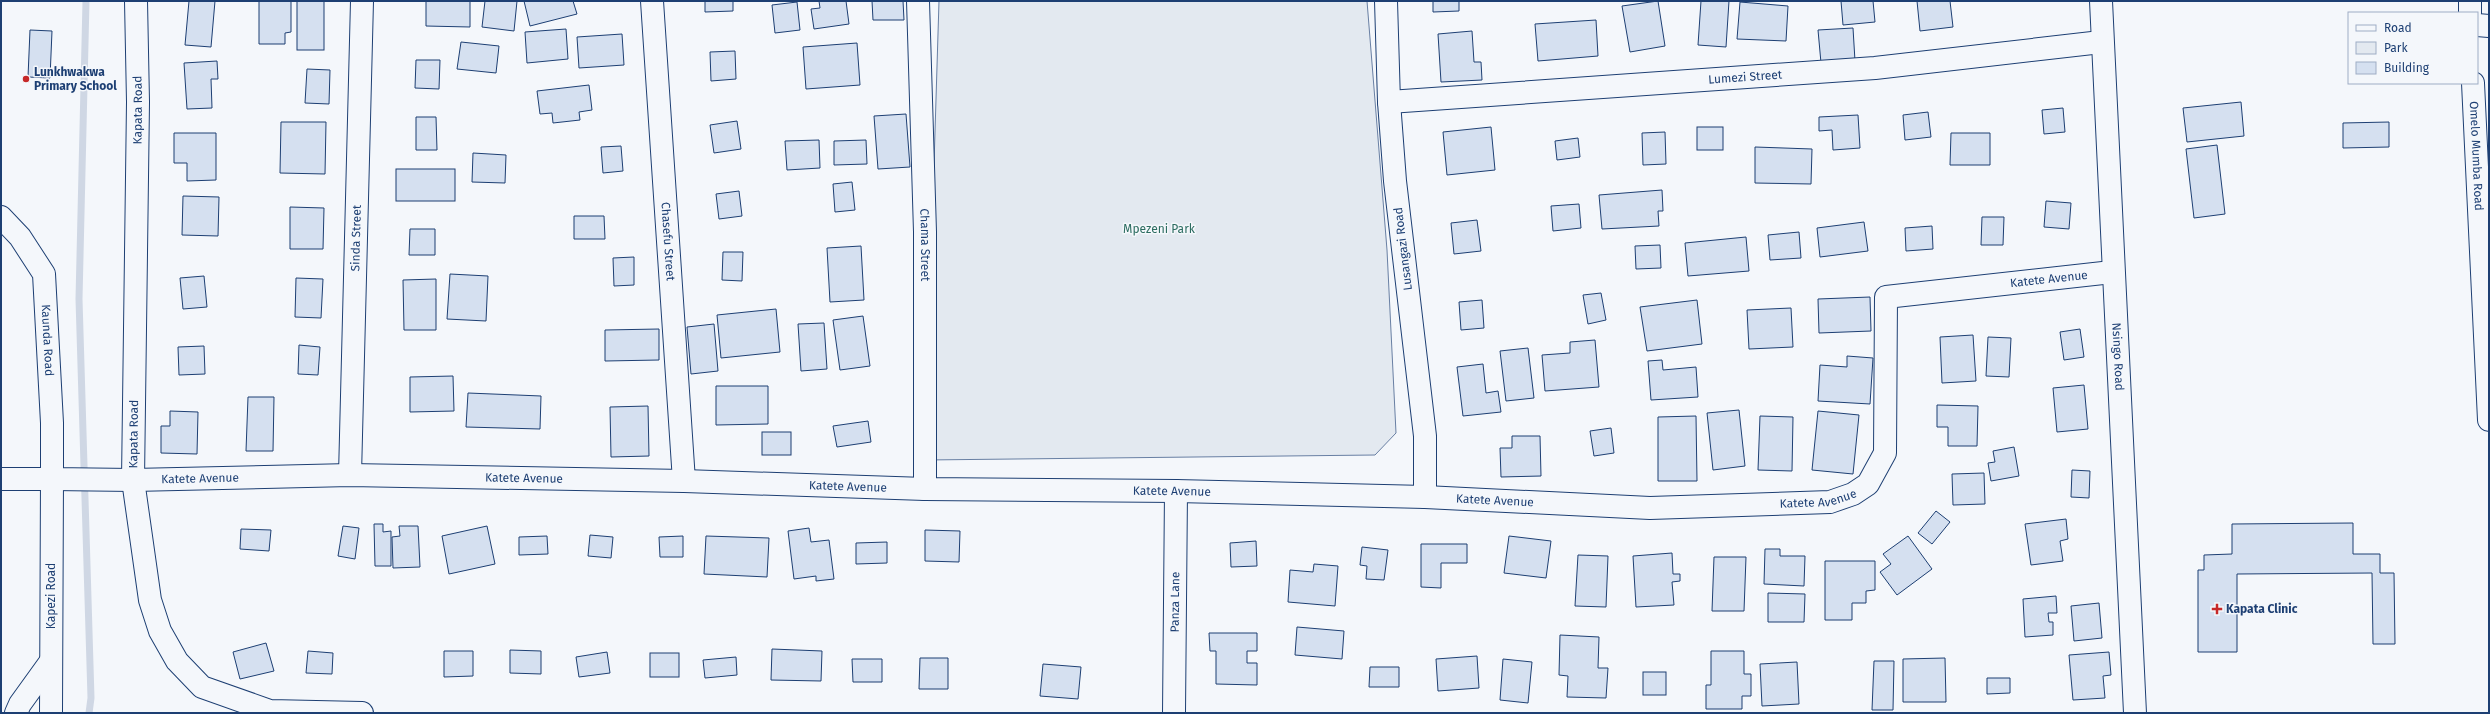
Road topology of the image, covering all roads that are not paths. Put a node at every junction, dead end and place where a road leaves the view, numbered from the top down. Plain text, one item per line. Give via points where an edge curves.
1 (136, 1) edge
2 (362, 1) edge
3 (652, 1) edge
4 (918, 1) edge
5 (1386, 1) edge
6 (2100, 1) edge
7 (2470, 1) edge
8 (2470, 12) edge
9 (2478, 25) edge
10 (2489, 26) edge
11 (2101, 42) junction
12 (2473, 84) edge
13 (1389, 102) junction
14 (1, 217) edge
15 (2112, 272) junction
16 (2485, 290) edge
17 (2489, 420) edge
18 (350, 475) junction
19 (1, 479) edge
20 (62, 479) junction
21 (133, 480) junction
22 (684, 481) junction
23 (925, 489) junction
24 (1176, 491) junction
25 (1425, 497) junction
26 (51, 661) junction
27 (16, 713) edge
28 (51, 713) edge
29 (362, 713) edge
30 (1174, 713) edge
31 (2135, 713) edge

1 - 21 street, Kapata Road via 138,102
2 - 18 street, Sinda Street
3 - 22 street, Chasefu Street
4 - 23 street, Chama Street via 925,232
5 - 13 street, Lusangazi Road
6 - 11 street, Nsingo Road
7 - 8 street
9 - 10 street
11 - 13 street, Lumezi Street via 1875,68
11 - 15 street, Nsingo Road
12 - 16 street, Omelo Mumba Road
13 - 25 street, Lusangazi Road via 1395,181 1426,436
14 - 20 street, Kaunda Road via 20,237 44,274 52,423
15 - 25 street, Katete Avenue via 1886,297 1885,453 1868,484 1853,494 1830,502 1650,508
15 - 31 street, Nsingo Road
16 - 17 street, Omelo Mumba Road
18 - 21 street, Katete Avenue
18 - 22 street, Katete Avenue
19 - 20 street, Katete Avenue
20 - 21 street, Katete Avenue
20 - 26 street, Kapezi Road
21 - 29 street, Kapata Road via 150,600 160,631 177,661 202,687 270,711
22 - 23 street, Katete Avenue
23 - 24 street, Katete Avenue
24 - 25 street, Katete Avenue
24 - 30 street, Panza Lane
26 - 27 street
26 - 28 street, Kapezi Road

